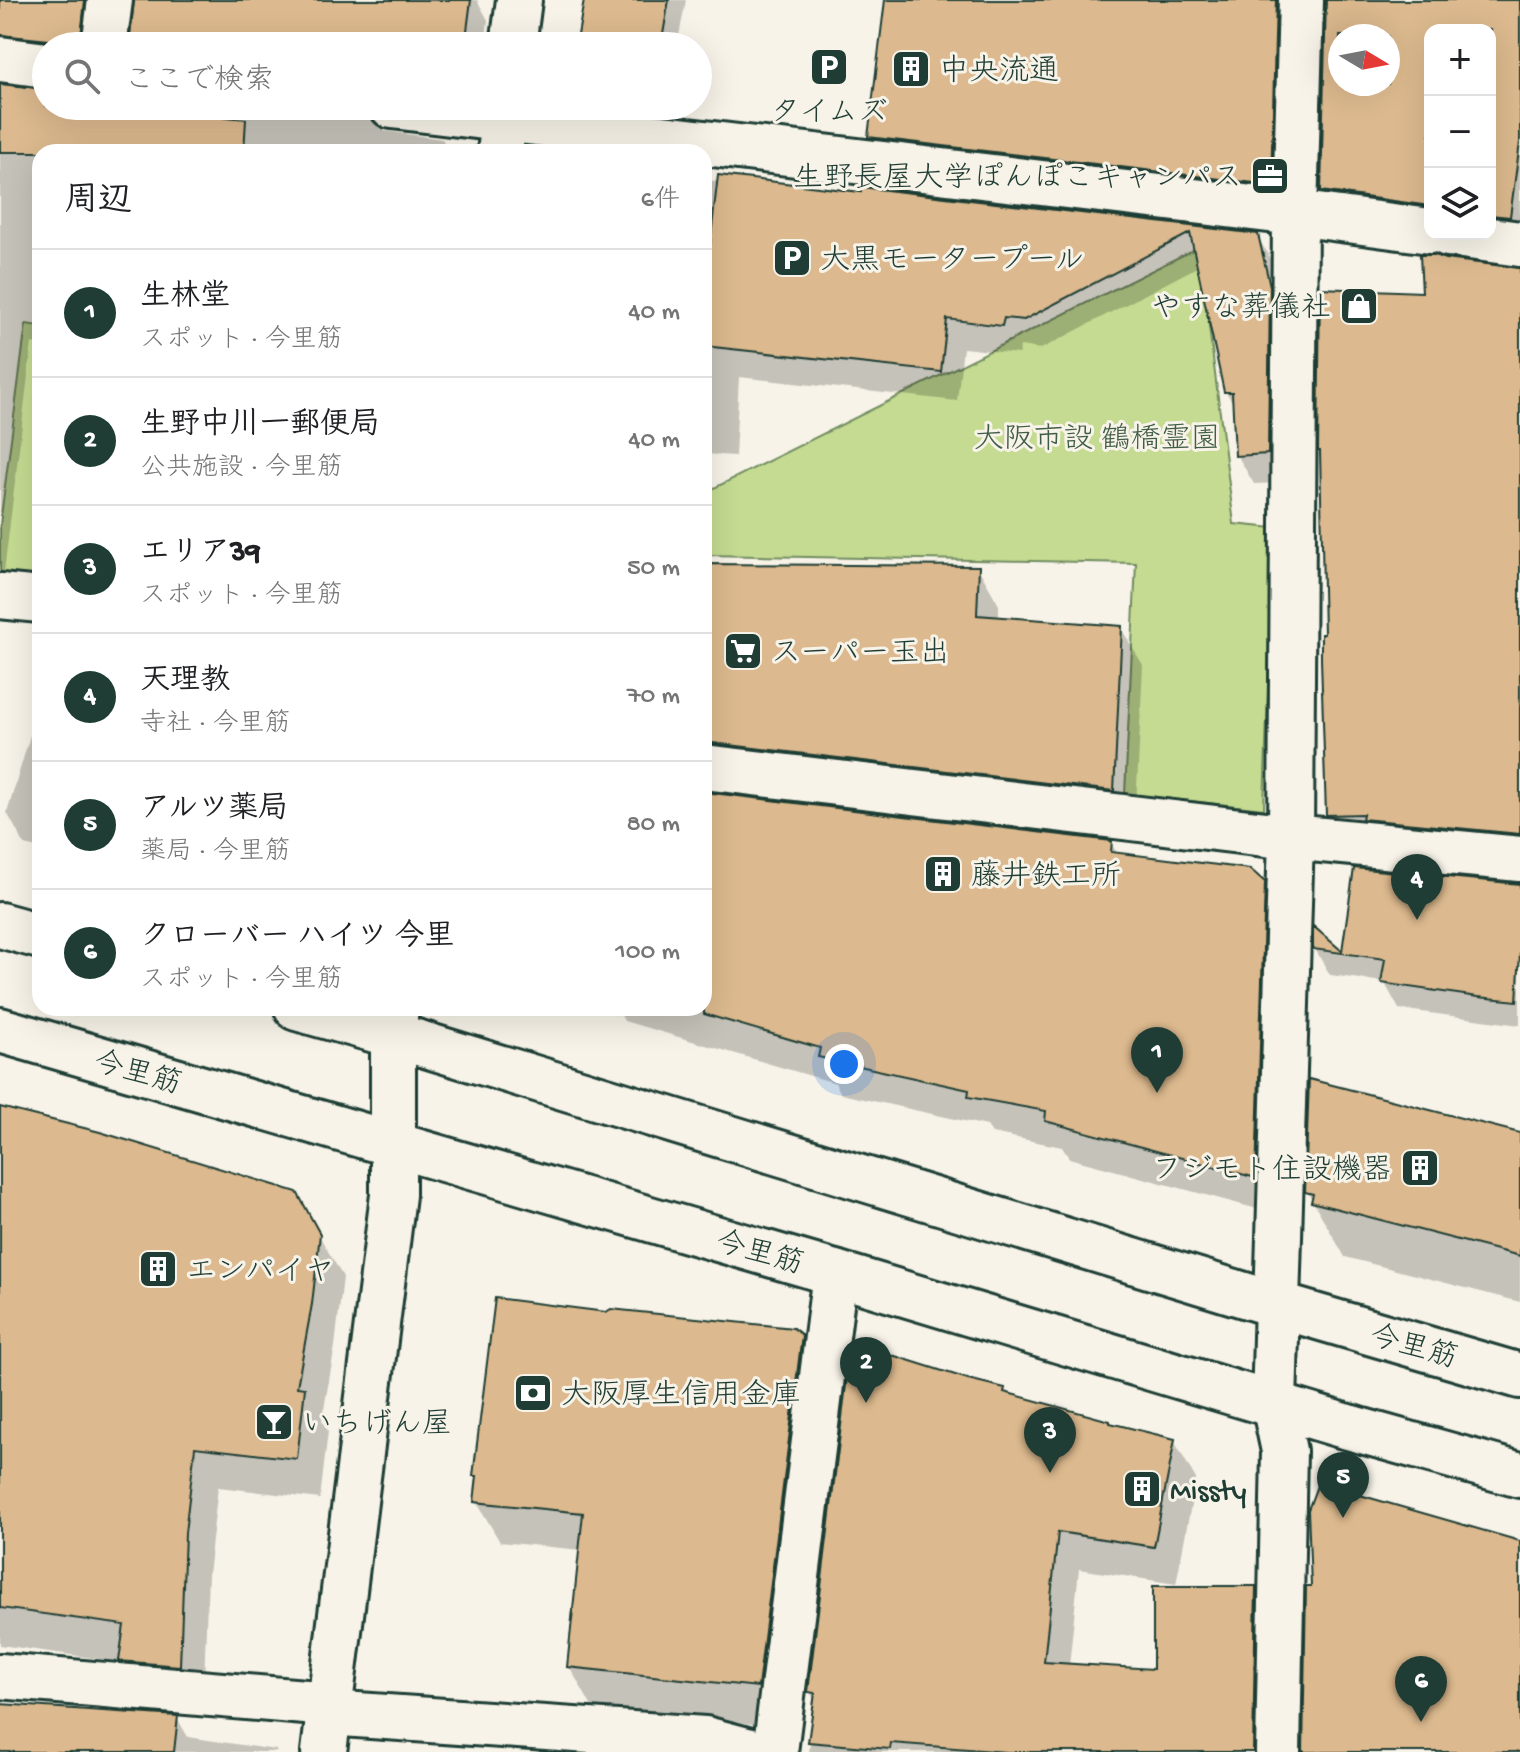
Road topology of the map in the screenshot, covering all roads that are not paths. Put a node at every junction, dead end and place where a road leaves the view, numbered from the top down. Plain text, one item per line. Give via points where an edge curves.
1 (110, 0) edge
2 (519, 0) edge
3 (1301, 0) edge
4 (106, 32) edge
5 (515, 32) edge
6 (0, 59) edge
7 (32, 63) edge
8 (470, 120) edge
9 (503, 126) edge
10 (667, 144) edge
11 (712, 149) edge
12 (1295, 213) junction
13 (1424, 230) edge
14 (1491, 240) edge
15 (1520, 244) edge
16 (0, 596) edge
17 (32, 599) edge
18 (712, 768) edge
19 (1291, 837) junction
20 (1520, 859) edge
21 (0, 925) edge
22 (32, 934) edge
23 (352, 1016) edge
24 (394, 1022) edge
25 (0, 1030) edge
26 (392, 1146) junction
27 (835, 1273) junction
28 (1277, 1305) junction
29 (1520, 1376) edge
30 (1274, 1404) junction
31 (1520, 1475) edge
32 (0, 1676) edge
33 (327, 1723) edge
34 (754, 1752) edge
35 (775, 1752) edge
36 (1278, 1752) edge

1 - 4 street
2 - 5 street
3 - 12 street
6 - 7 street
8 - 9 street
9 - 10 street
11 - 12 street
12 - 13 street
12 - 19 street
14 - 15 street
16 - 17 street
18 - 19 street
19 - 20 street
19 - 28 street
21 - 22 street
23 - 24 street, 今里筋
24 - 26 street
24 - 28 street, 今里筋
25 - 26 street, 今里筋
26 - 27 street, 今里筋
26 - 33 street via 393,1195
27 - 30 street, 今里筋
27 - 35 street
28 - 29 street, 今里筋
28 - 30 street
30 - 31 street, 今里筋
30 - 36 street via 1284,1451
32 - 33 street
33 - 34 street via 705,1739

